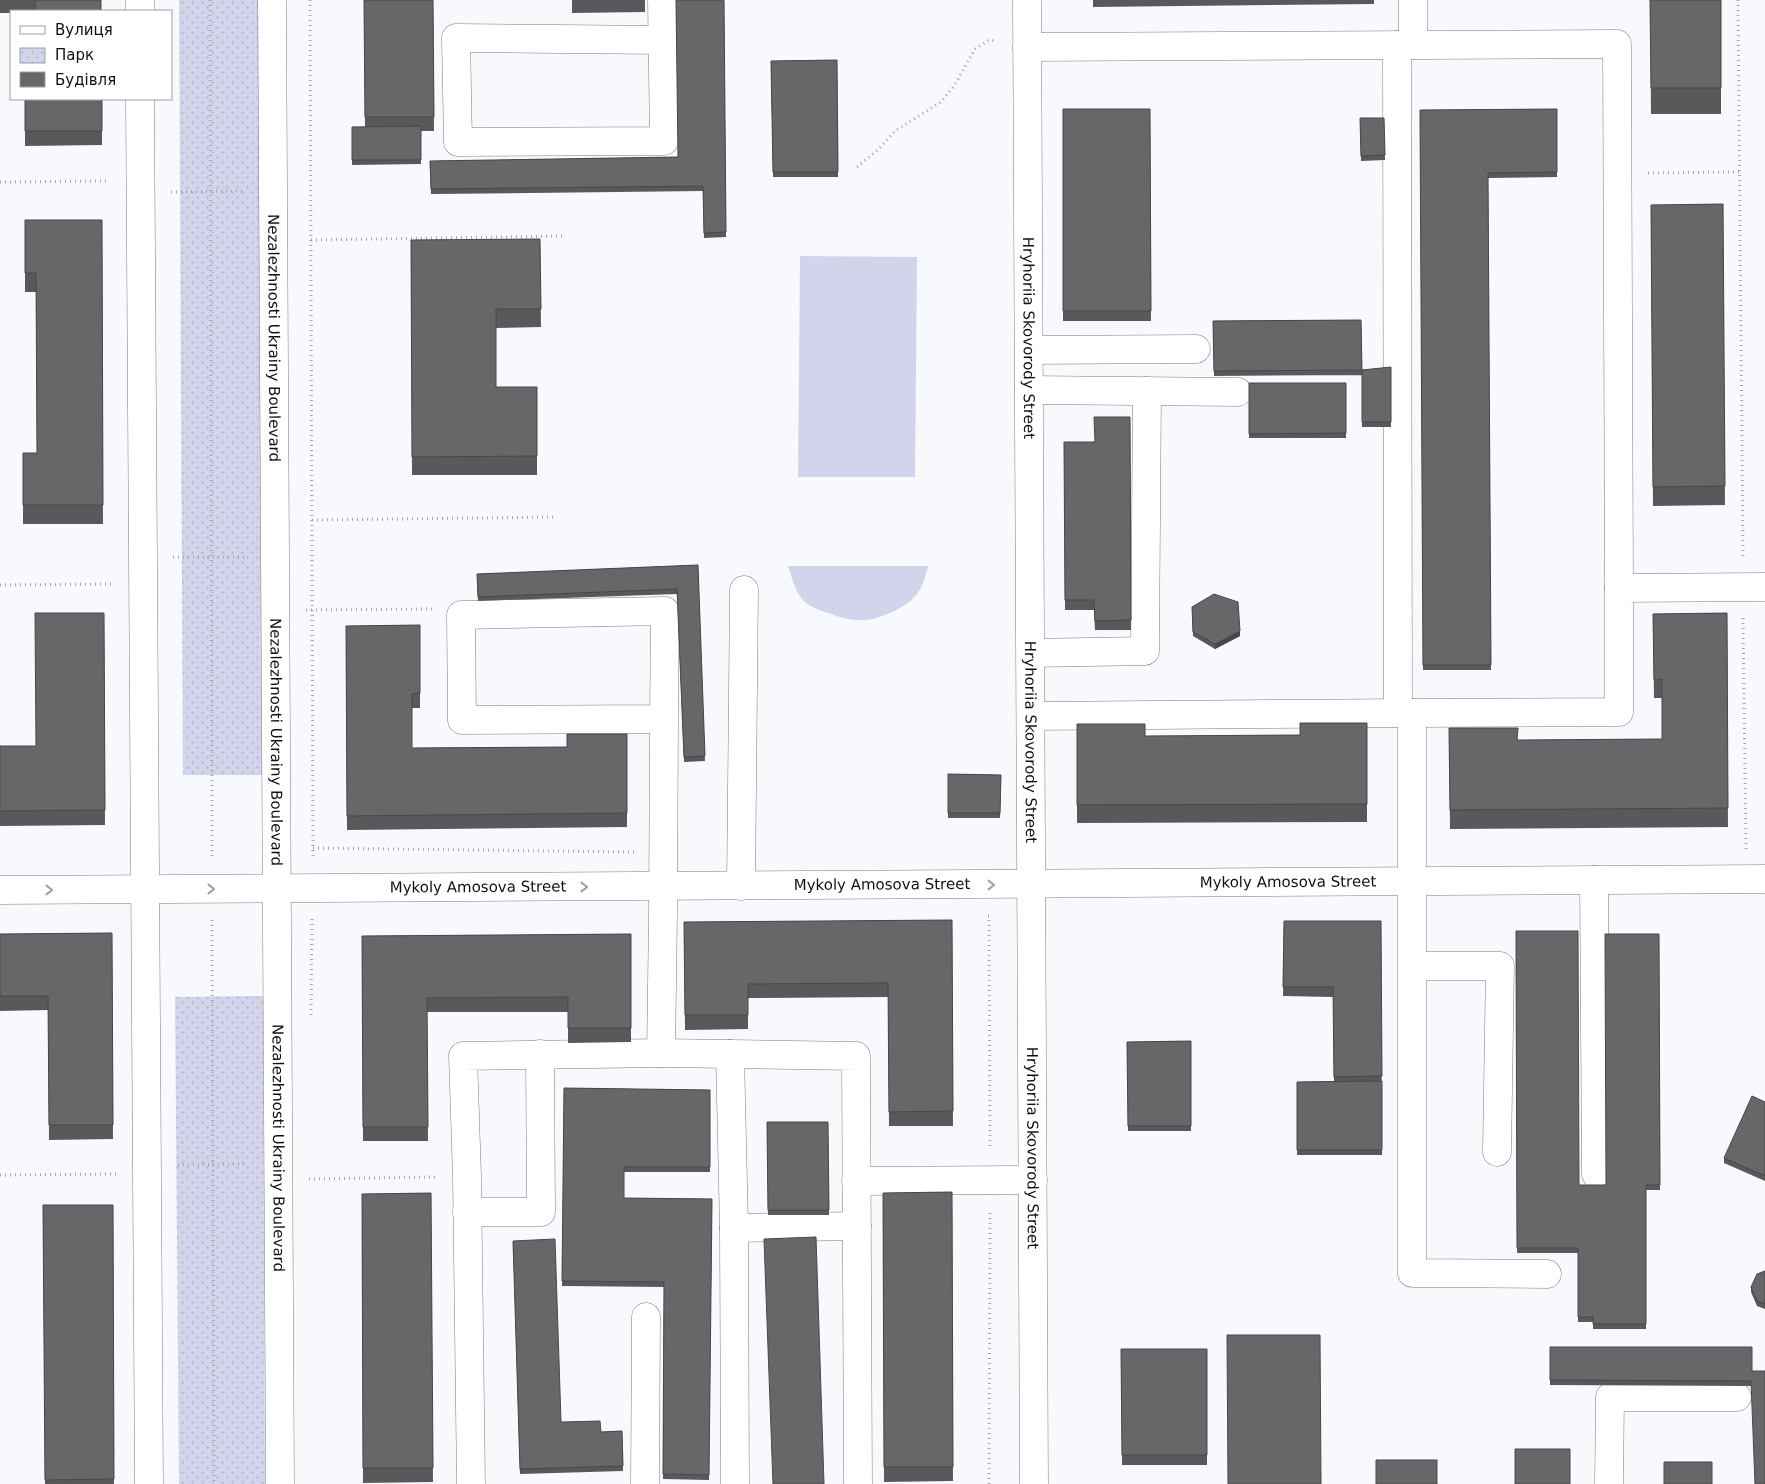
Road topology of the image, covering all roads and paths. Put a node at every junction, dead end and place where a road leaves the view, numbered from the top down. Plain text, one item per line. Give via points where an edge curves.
1 (210, 0) edge
2 (272, 0) edge
3 (310, 0) edge
4 (662, 0) edge
5 (1027, 0) edge
6 (1413, 0) edge
7 (1738, 0) edge
8 (662, 40) junction
9 (989, 40) dead end
10 (1405, 45) junction
11 (1027, 47) junction
12 (140, 100) edge
13 (857, 167) dead end
14 (1740, 172) junction
15 (1617, 173) junction
16 (0, 182) edge
17 (140, 186) junction
18 (273, 190) junction
19 (210, 192) junction
20 (563, 236) dead end
21 (311, 240) junction
22 (1196, 349) dead end
23 (1029, 350) junction
24 (1029, 390) junction
25 (1147, 391) junction
26 (1238, 392) dead end
27 (557, 517) dead end
28 (312, 520) junction
29 (143, 557) junction
30 (211, 557) junction
31 (275, 557) junction
32 (143, 584) junction
33 (0, 585) edge
34 (1754, 587) edge
35 (1619, 588) junction
36 (744, 590) dead end
37 (275, 610) junction
38 (313, 610) junction
39 (461, 615) junction
40 (1031, 653) junction
41 (1405, 713) junction
42 (1031, 716) junction
43 (664, 719) junction
44 (1737, 851) dead end
45 (1765, 879) edge
46 (1594, 880) junction
47 (1413, 882) junction
48 (1032, 884) junction
49 (663, 886) junction
50 (741, 886) junction
51 (277, 888) junction
52 (312, 888) junction
53 (145, 889) junction
54 (212, 889) junction
55 (0, 890) edge
56 (980, 916) dead end
57 (1413, 966) junction
58 (311, 1022) dead end
59 (661, 1052) junction
60 (540, 1054) junction
61 (730, 1054) junction
62 (1497, 1152) dead end
63 (213, 1164) junction
64 (147, 1169) junction
65 (310, 1170) dead end
66 (278, 1172) junction
67 (1596, 1174) dead end
68 (0, 1175) edge
69 (467, 1177) junction
70 (310, 1179) junction
71 (990, 1180) junction
72 (1033, 1180) junction
73 (856, 1181) junction
74 (310, 1189) dead end
75 (467, 1212) junction
76 (856, 1226) junction
77 (734, 1228) junction
78 (1547, 1274) dead end
79 (646, 1317) dead end
80 (1737, 1397) dead end
81 (149, 1484) edge
82 (214, 1484) edge
83 (280, 1484) edge
84 (471, 1484) edge
85 (645, 1484) edge
86 (735, 1484) edge
87 (858, 1484) edge
88 (990, 1484) edge
89 (1034, 1484) edge
90 (1609, 1484) edge

1 - 19 path
2 - 18 street, Nezalezhnosti Ukrainy Boulevard
3 - 21 path
4 - 8 street
5 - 11 street, Hryhoriia Skovorody Street
6 - 10 street
7 - 14 path
8 - 8 street via 456,38 458,142 664,141
9 - 13 path via 976,49 941,102 895,131
10 - 11 street
10 - 15 street via 1617,44
10 - 41 street
11 - 23 street, Hryhoriia Skovorody Street
12 - 17 street
14 - 15 path
14 - 34 path
15 - 35 street
16 - 17 path
17 - 19 path
17 - 29 street
18 - 19 path
18 - 31 street, Nezalezhnosti Ukrainy Boulevard
19 - 30 path
20 - 21 path
21 - 28 path
22 - 23 street
23 - 24 street, Hryhoriia Skovorody Street
24 - 25 street
24 - 40 street, Hryhoriia Skovorody Street
25 - 26 street
25 - 40 street via 1145,651
27 - 28 path
28 - 38 path
29 - 30 path
29 - 32 street
30 - 31 path
30 - 54 path
31 - 37 street, Nezalezhnosti Ukrainy Boulevard
32 - 33 path
32 - 53 street
34 - 35 street
34 - 44 path via 1746,851
35 - 41 street via 1619,712
36 - 50 street
37 - 38 path
37 - 51 street, Nezalezhnosti Ukrainy Boulevard
38 - 39 path via 450,609
38 - 52 path
39 - 43 street via 462,720
39 - 43 street via 665,612
40 - 42 street, Hryhoriia Skovorody Street
41 - 42 street
41 - 47 street
42 - 48 street, Hryhoriia Skovorody Street
43 - 49 street
45 - 46 street, Mykoly Amosova Street
46 - 47 street, Mykoly Amosova Street
46 - 67 street
47 - 48 street, Mykoly Amosova Street
47 - 57 street
50 -> 48 street, Mykoly Amosova Street
48 - 72 street, Hryhoriia Skovorody Street
49 - 50 street, Mykoly Amosova Street
52 -> 49 street, Mykoly Amosova Street
49 - 59 street
51 - 52 street, Mykoly Amosova Street
51 - 54 street, Mykoly Amosova Street
51 - 66 street, Nezalezhnosti Ukrainy Boulevard
52 - 58 path
53 -> 54 street, Mykoly Amosova Street
55 -> 53 street, Mykoly Amosova Street
53 - 64 street
54 - 63 path
56 - 71 path via 989,916
57 - 62 street via 1500,966
57 - 78 street via 1412,1273
59 - 60 street
59 - 61 street
60 - 69 street via 463,1056
60 - 75 street via 541,1212
61 - 73 street via 856,1056
61 - 77 street
63 - 64 path
63 - 66 path
63 - 82 path
64 - 68 path
64 - 81 street
65 - 70 path
66 - 70 path
66 - 83 street, Nezalezhnosti Ukrainy Boulevard
69 - 70 path
69 - 75 street
70 - 74 path
71 - 72 street
71 - 73 street
71 - 88 path
72 - 89 street, Hryhoriia Skovorody Street
73 - 76 street
75 - 84 street
76 - 77 street
76 - 87 street
77 - 86 street
79 - 85 street
80 - 90 street via 1610,1397

